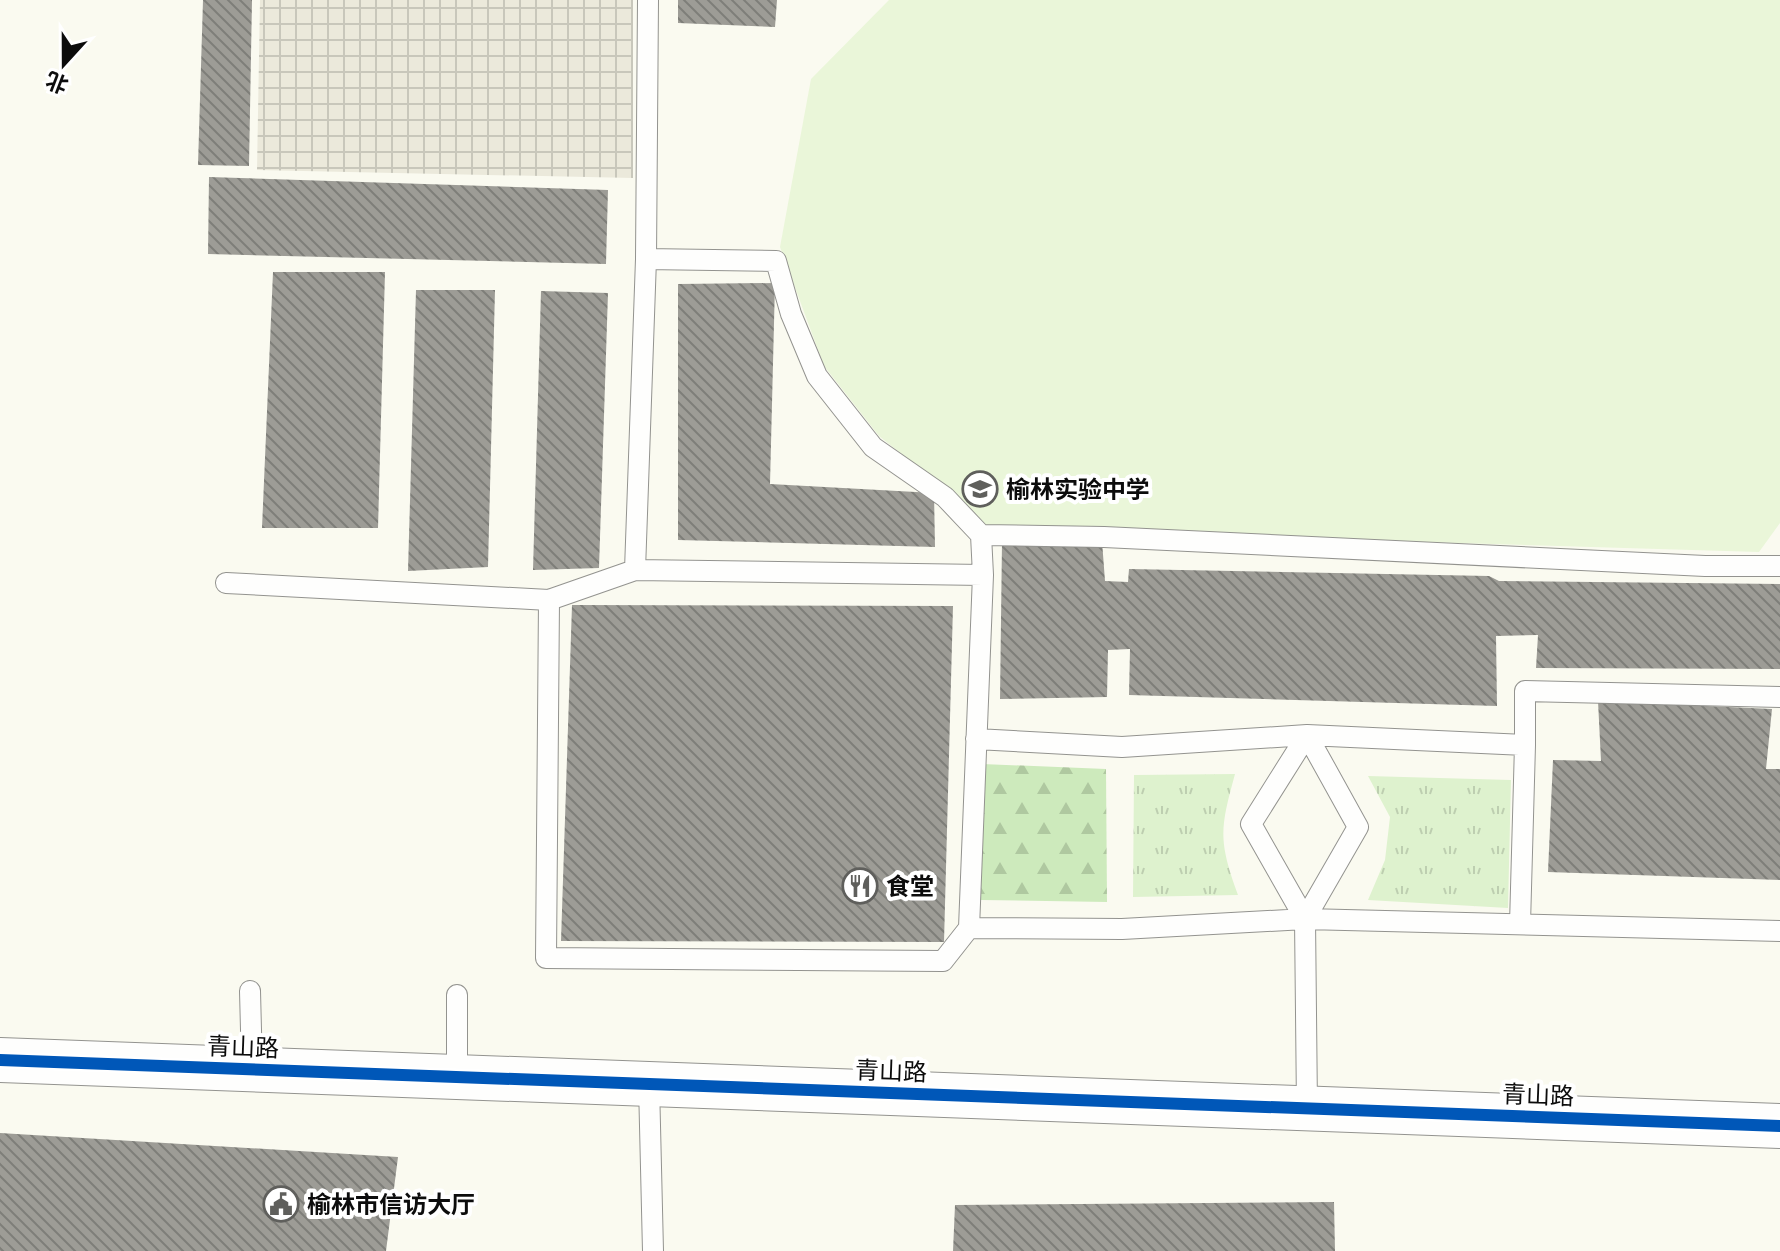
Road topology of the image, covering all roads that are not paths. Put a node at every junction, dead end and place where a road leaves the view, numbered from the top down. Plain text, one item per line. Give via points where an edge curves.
1 (648, 0) edge
2 (646, 259) junction
3 (981, 535) junction
4 (1780, 566) edge
5 (635, 570) junction
6 (983, 575) junction
7 (226, 583) dead end
8 (549, 600) junction
9 (1780, 697) edge
10 (1307, 735) junction
11 (976, 739) junction
12 (1525, 745) junction
13 (1305, 919) junction
14 (1520, 924) junction
15 (969, 928) junction
16 (1780, 931) edge
17 (250, 991) dead end
18 (457, 995) dead end
19 (0, 1060) edge
20 (252, 1069) junction
21 (457, 1077) junction
22 (649, 1084) junction
23 (1307, 1108) junction
24 (1780, 1126) edge
25 (653, 1251) edge

1 - 2 lane
2 - 3 lane via 776,261 817,376 873,447 945,497
2 - 5 lane
3 - 4 lane
3 - 6 lane
5 - 6 lane
5 - 8 lane
6 - 11 lane
7 - 8 lane
8 - 15 lane via 546,958 943,961
9 - 12 lane via 1525,691
10 - 11 lane via 1122,747
10 - 12 lane
10 - 13 lane via 1358,827
10 - 13 lane via 1251,824
11 - 15 lane
12 - 14 lane
13 - 14 lane
13 - 15 lane via 1122,929
13 - 23 lane
14 - 16 lane
17 - 20 lane
18 - 21 lane
19 - 20 street, 青山路
20 - 21 street, 青山路
21 - 22 street, 青山路
22 - 23 street, 青山路
22 - 25 lane
23 - 24 street, 青山路

